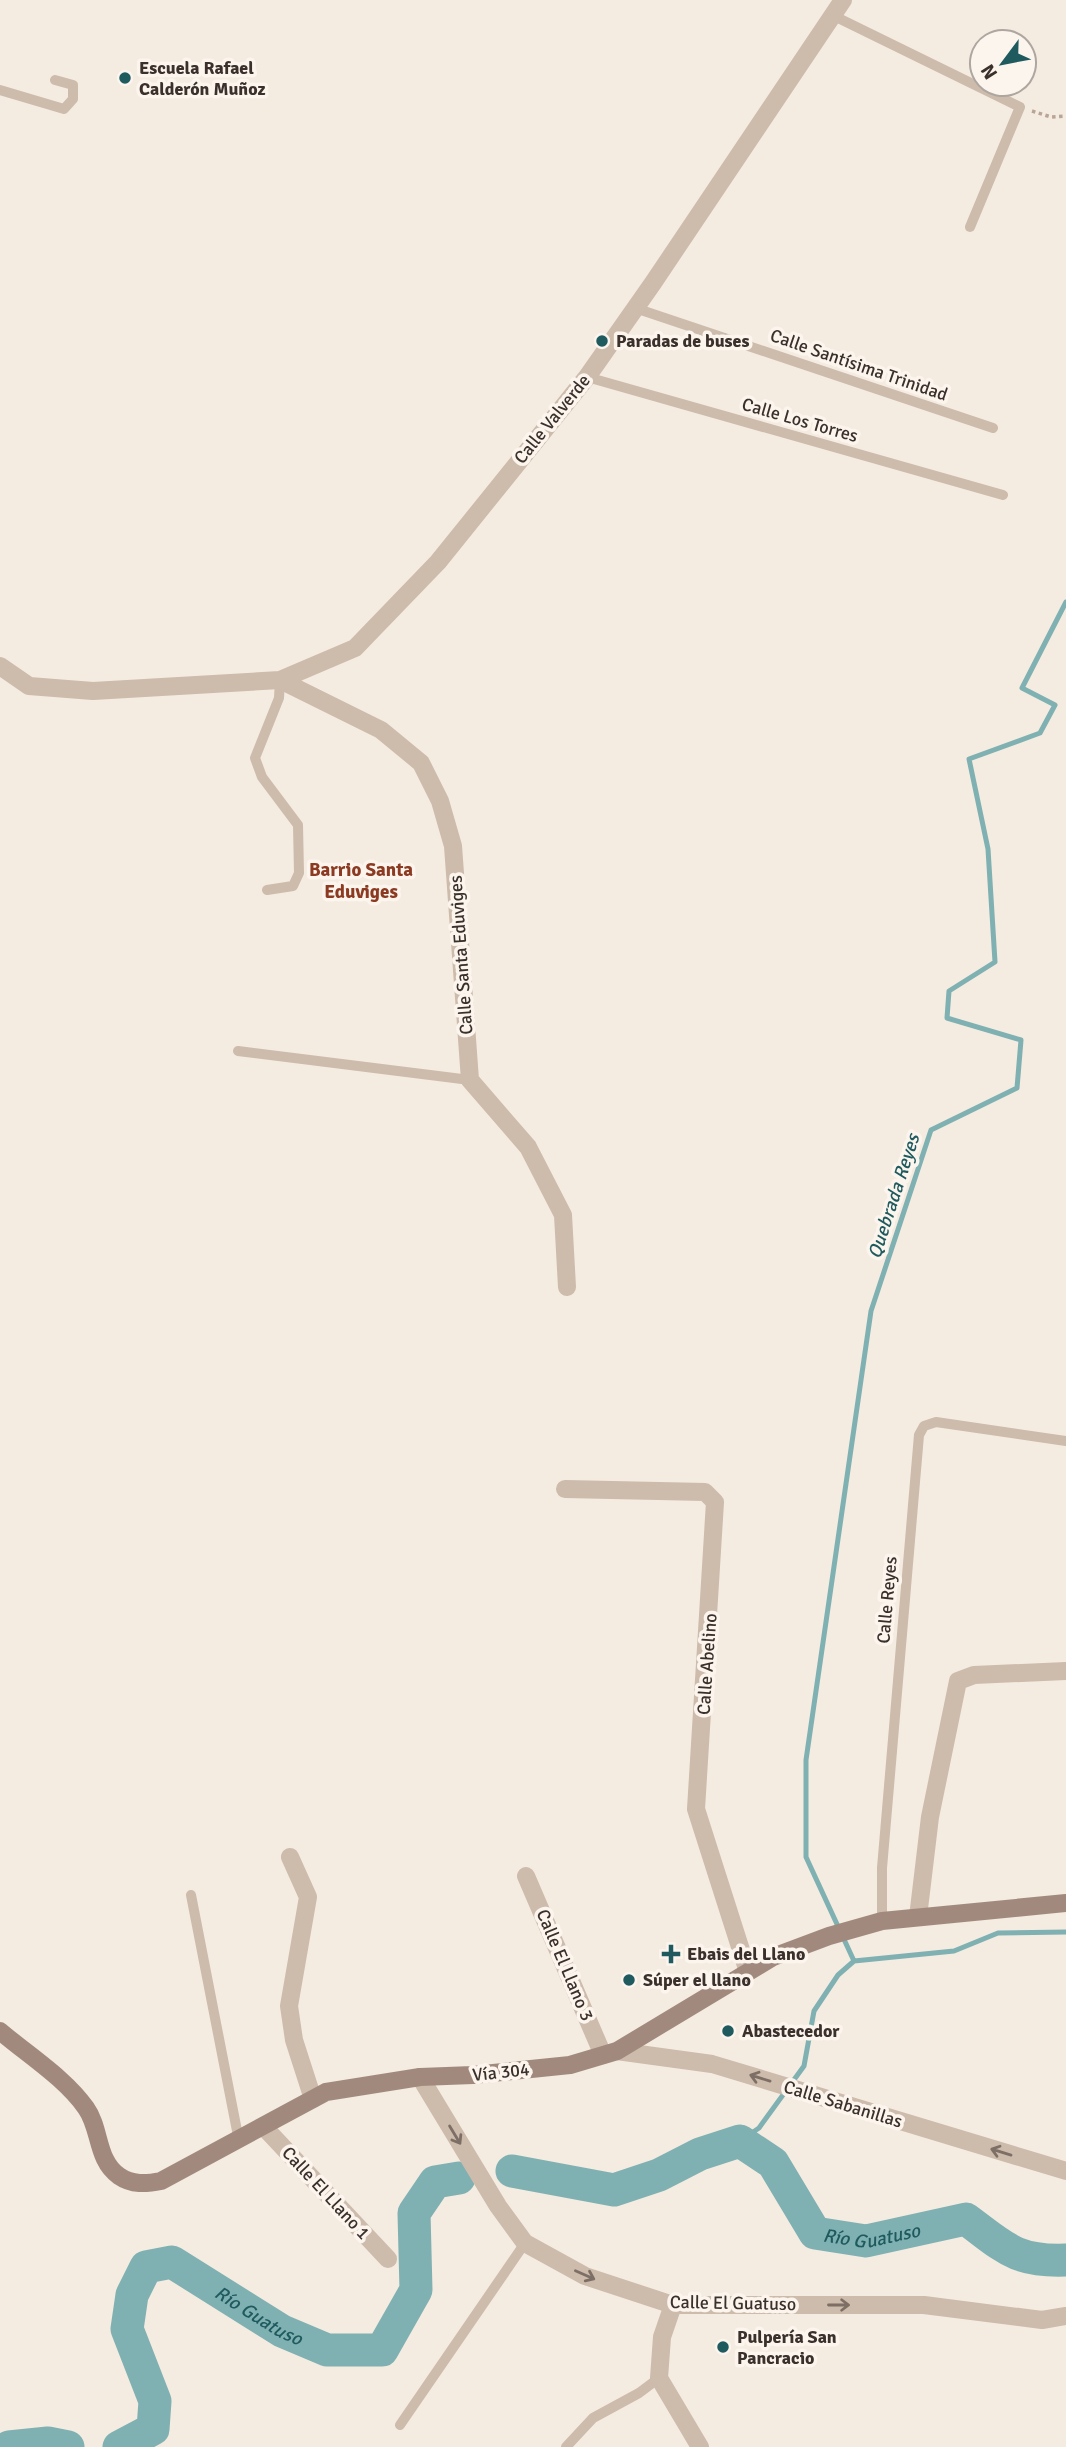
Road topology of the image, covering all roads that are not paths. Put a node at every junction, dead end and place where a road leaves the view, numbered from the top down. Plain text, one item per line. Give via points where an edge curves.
1 (838, 8) edge
2 (55, 80) dead end
3 (0, 90) edge
4 (970, 227) dead end
5 (635, 308) junction
6 (587, 377) junction
7 (993, 428) dead end
8 (1003, 495) dead end
9 (0, 666) edge
10 (280, 680) junction
11 (267, 890) dead end
12 (238, 1051) dead end
13 (470, 1080) junction
14 (567, 1287) dead end
15 (1066, 1441) edge
16 (565, 1489) dead end
17 (1066, 1671) edge
18 (290, 1857) dead end
19 (526, 1876) dead end
20 (191, 1895) dead end
21 (1066, 1903) edge
22 (918, 1917) junction
23 (882, 1921) junction
24 (748, 1972) junction
25 (0, 2031) edge
26 (610, 2053) junction
27 (420, 2077) junction
28 (313, 2099) junction
29 (264, 2127) junction
30 (239, 2141) junction
31 (1066, 2171) edge
32 (525, 2243) junction
33 (388, 2259) dead end
34 (673, 2305) junction
35 (1066, 2316) edge
36 (659, 2378) junction
37 (400, 2425) dead end
38 (566, 2447) edge
39 (700, 2447) edge

1 - 4 lane via 1020,107
1 - 5 street, Calle Valverde
2 - 3 lane via 73,85 73,99 64,109
5 - 6 street, Calle Valverde
5 - 7 lane, Calle Santísima Trinidad
6 - 8 lane, Calle Los Torres
6 - 10 street, Calle Valverde via 438,562 355,648
9 - 10 street, Calle Valverde via 29,686 93,691
10 - 11 lane via 279,698 255,758 262,777 299,825 299,873 293,886
10 - 13 street, Calle Santa Eduviges via 381,730 421,763 440,801 453,846
12 - 13 lane
13 - 14 street via 528,1147 563,1215
15 - 23 lane, Calle Reyes via 936,1422 924,1426 919,1435 881,1868
16 - 24 street, Calle Abelino via 705,1492 715,1502 696,1809
17 - 22 street via 974,1675 958,1681 930,1817
18 - 28 street via 308,1897 289,2006 294,2040
19 - 26 street, Calle El Llano 3
20 - 30 lane
21 - 22 street, Vía 304
22 - 23 street, Vía 304
23 - 24 street, Vía 304 via 773,1957
24 - 26 street, Vía 304
25 - 30 street, Vía 304 via 85,2107 108,2167 119,2176 139,2183 161,2180
26 - 27 street, Vía 304 via 570,2065
31 -> 26 street, Calle Sabanillas via 712,2064
27 - 28 street, Vía 304 via 341,2087
27 -> 32 street, Calle El Guatuso
28 - 29 street, Vía 304
29 - 30 street, Vía 304
29 - 33 street, Calle El Llano 1
32 -> 34 street, Calle El Guatuso via 585,2276
32 - 37 lane
34 -> 35 street, Calle El Guatuso via 924,2305 1042,2320
34 - 36 street via 662,2337
36 - 38 lane via 593,2418
36 - 39 street

